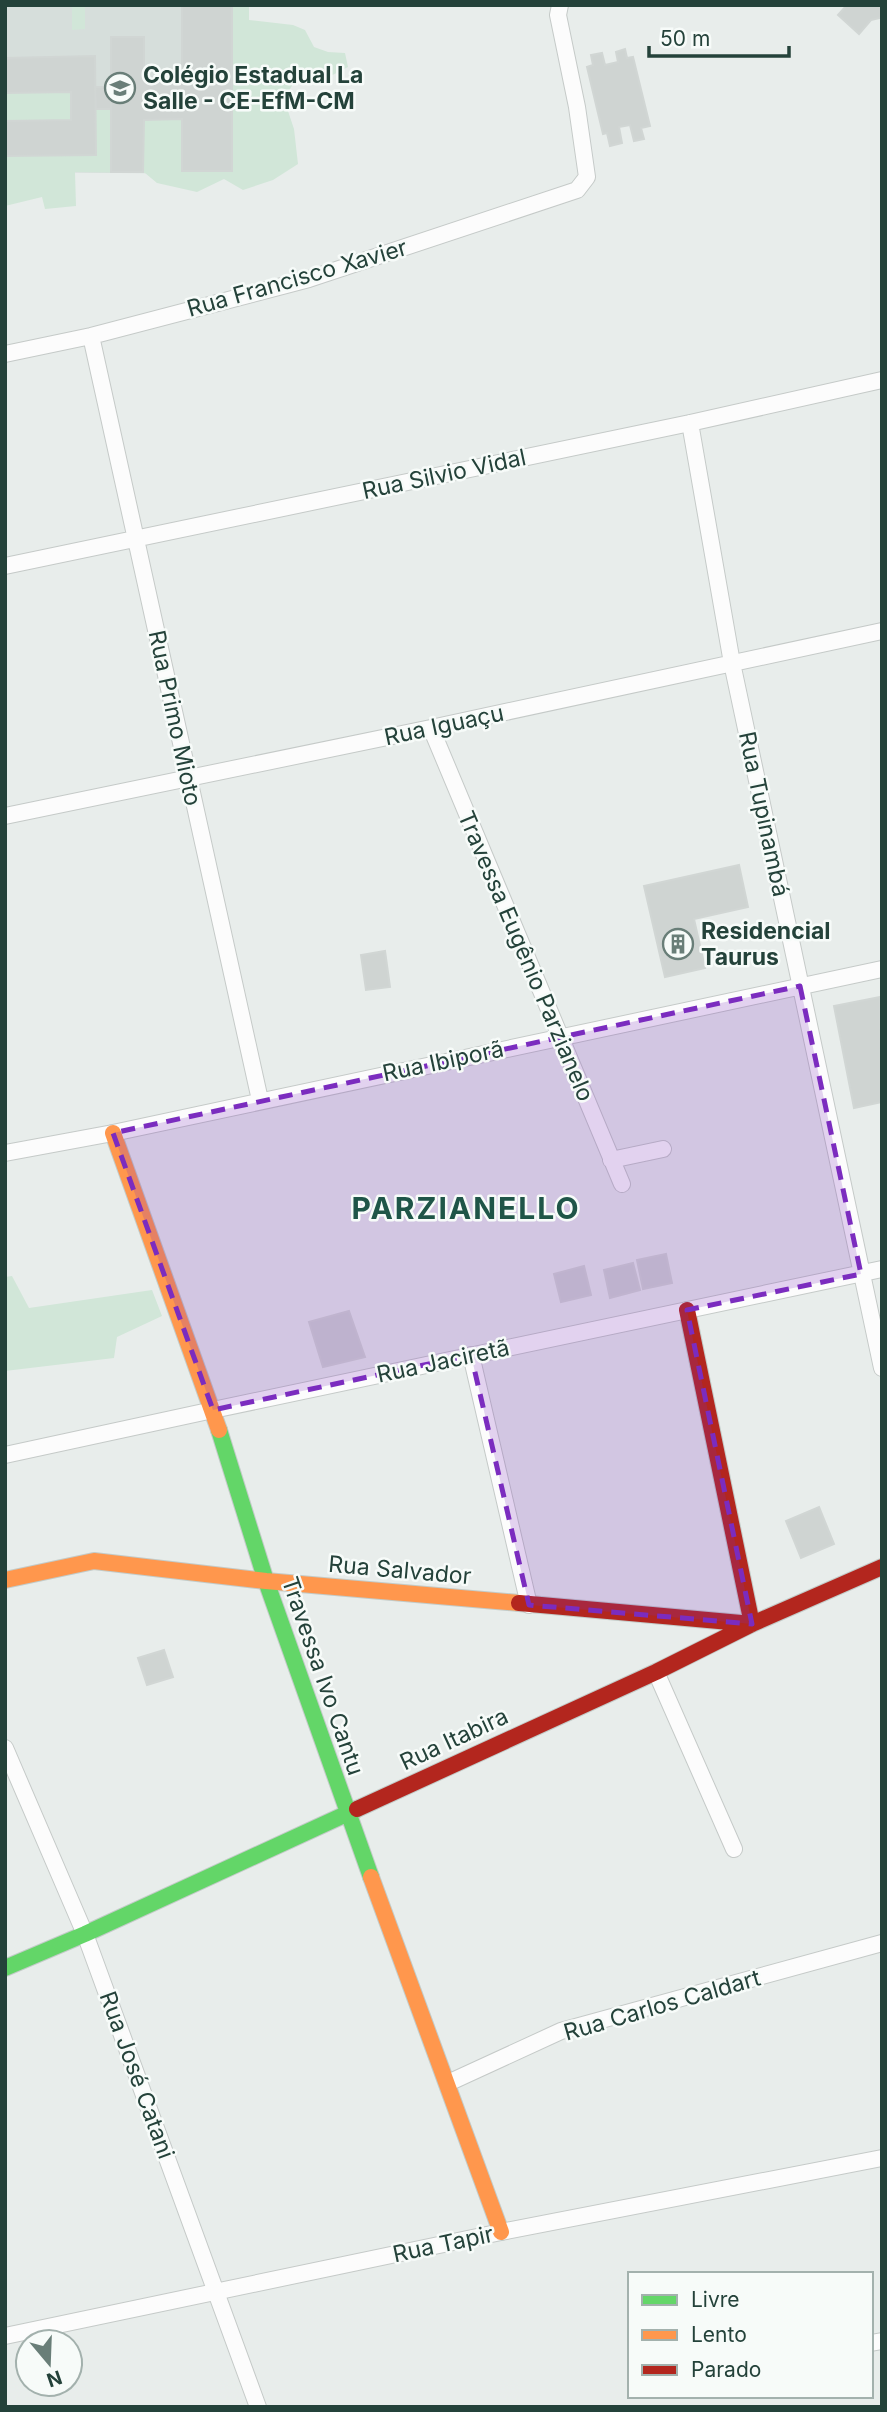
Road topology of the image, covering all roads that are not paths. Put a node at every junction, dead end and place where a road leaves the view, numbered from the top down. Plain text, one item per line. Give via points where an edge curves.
1 (560, 5) edge
2 (91, 336) junction
3 (5, 354) edge
4 (882, 380) edge
5 (690, 423) junction
6 (136, 538) junction
7 (5, 566) edge
8 (882, 631) edge
9 (732, 663) junction
10 (430, 729) junction
11 (188, 777) junction
12 (5, 816) edge
13 (882, 969) edge
14 (800, 986) junction
15 (560, 1036) junction
16 (260, 1100) junction
17 (113, 1133) junction
18 (663, 1149) dead end
19 (5, 1153) edge
20 (611, 1160) junction
21 (622, 1184) dead end
22 (882, 1269) edge
23 (861, 1273) junction
24 (687, 1310) junction
25 (471, 1355) junction
26 (882, 1368) edge
27 (212, 1410) junction
28 (5, 1455) edge
29 (882, 1567) edge
30 (5, 1580) edge
31 (266, 1581) junction
32 (529, 1605) junction
33 (752, 1624) junction
34 (656, 1672) junction
35 (5, 1748) edge
36 (347, 1813) junction
37 (734, 1849) dead end
38 (85, 1934) junction
39 (882, 1944) edge
40 (5, 1968) edge
41 (448, 2083) junction
42 (882, 2158) edge
43 (501, 2232) junction
44 (216, 2292) junction
45 (5, 2336) edge
46 (258, 2407) edge

1 - 2 street, Rua Francisco Xavier via 558,15 587,177 577,190 309,279
2 - 3 street, Rua Francisco Xavier
2 - 6 street, Rua Primo Mioto
4 - 5 street, Rua Silvio Vidal
5 - 6 street, Rua Silvio Vidal
5 - 9 street, Rua Tupinambá
6 - 7 street, Rua Silvio Vidal
6 - 11 street, Rua Primo Mioto
8 - 9 street, Rua Iguaçu
9 - 10 street, Rua Iguaçu
9 - 14 street, Rua Tupinambá
10 - 11 street, Rua Iguaçu
10 - 15 street, Travessa Eugênio Parzianelo
11 - 12 street, Rua Iguaçu
11 - 16 street, Rua Primo Mioto
13 - 14 street, Rua Ibiporã
14 - 15 street, Rua Ibiporã
14 - 23 street, Rua Tupinambá
15 - 16 street, Rua Ibiporã
15 - 20 street, Travessa Eugênio Parzianelo
16 - 17 street, Rua Ibiporã
17 - 19 street, Rua Ibiporã
17 - 27 street, Travessa Ivo Cantu
18 - 20 street
20 - 21 street, Travessa Eugênio Parzianelo
22 - 23 street, Rua Jaciretã
23 - 24 street, Rua Jaciretã
23 - 26 street, Rua Tupinambá
24 - 25 street, Rua Jaciretã
24 - 33 street
25 - 27 street, Rua Jaciretã
25 - 32 street
27 - 28 street, Rua Jaciretã
27 - 31 street, Travessa Ivo Cantu
29 - 33 street, Rua Itabira
30 - 31 street, Rua Salvador via 94,1561
31 - 32 street, Rua Salvador
31 - 36 street, Travessa Ivo Cantu
32 - 33 street, Rua Salvador
33 - 34 street, Rua Itabira
34 - 36 street, Rua Itabira
34 - 37 street
35 - 38 street, Rua José Catani
36 - 38 street, Rua Itabira
36 - 41 street, Travessa Ivo Cantu
38 - 40 street, Rua Itabira
38 - 44 street, Rua José Catani
39 - 41 street, Rua Carlos Caldart via 561,2031
41 - 43 street, Travessa Ivo Cantu
42 - 43 street, Rua Tapir
43 - 44 street, Rua Tapir
44 - 45 street, Rua Tapir
44 - 46 street, Rua José Catani

